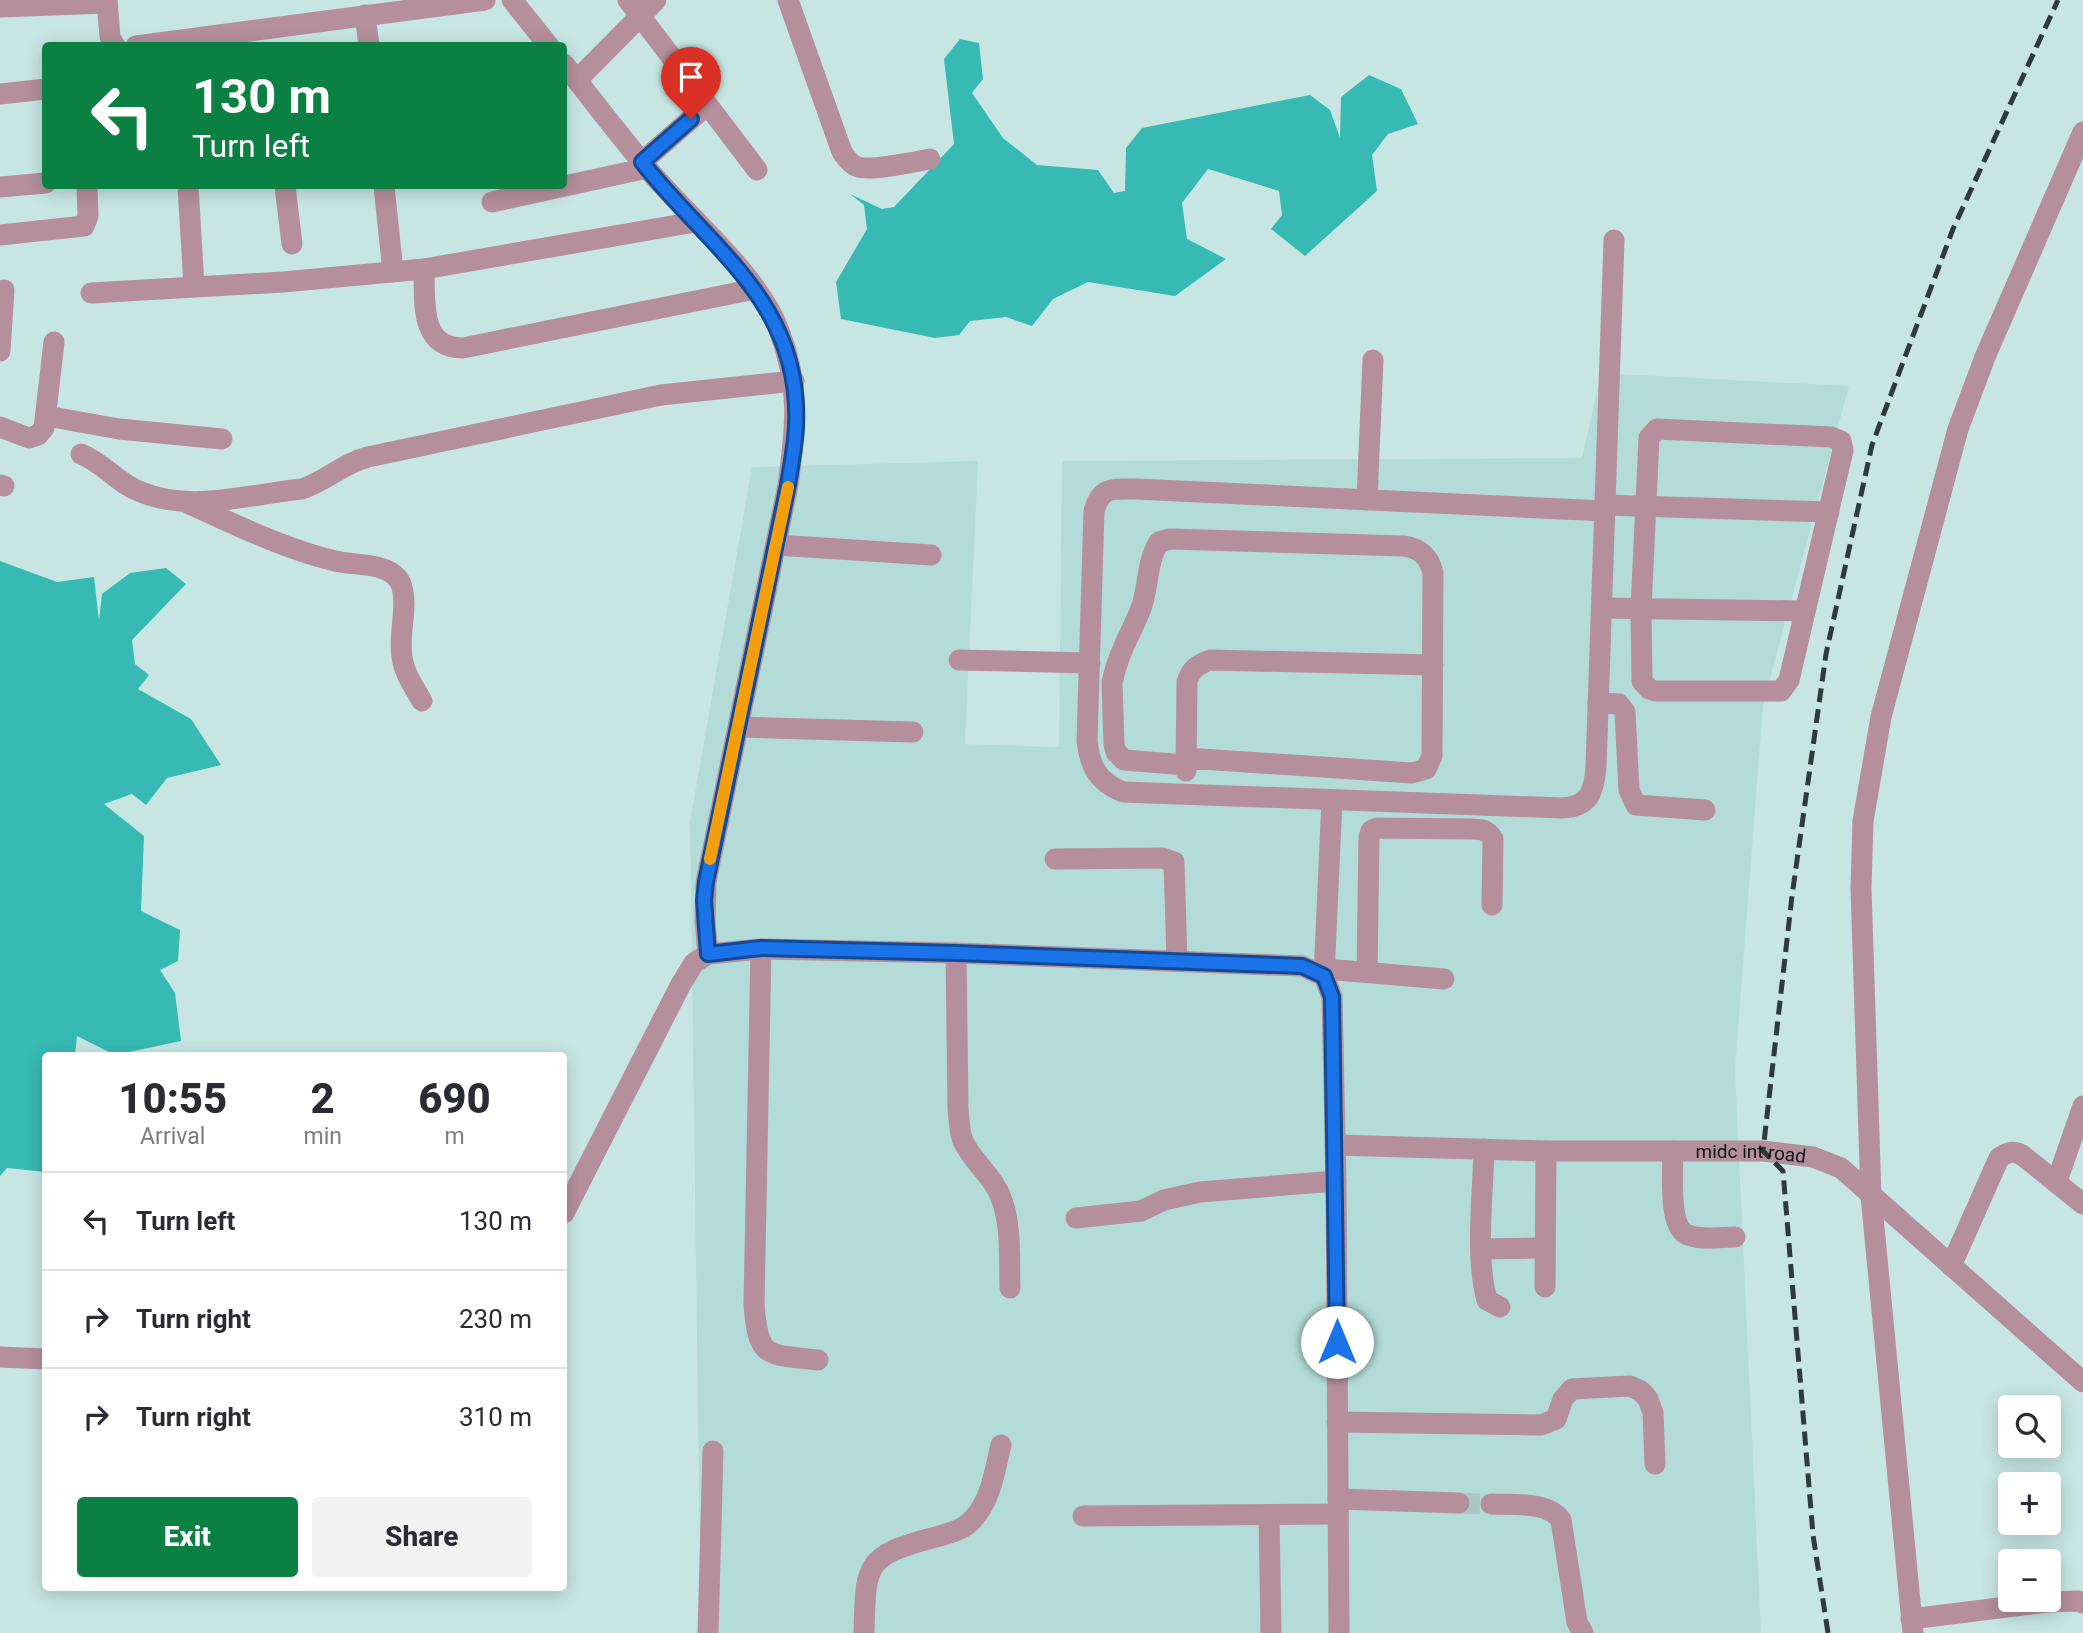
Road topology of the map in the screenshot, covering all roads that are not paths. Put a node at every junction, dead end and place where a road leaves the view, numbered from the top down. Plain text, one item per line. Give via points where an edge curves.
1 (485, 0) edge
2 (512, 0) edge
3 (656, 0) edge
4 (788, 0) edge
5 (107, 1) edge
6 (11, 4) edge
7 (391, 5) edge
8 (634, 8) edge
9 (365, 15) junction
10 (112, 42) edge
11 (187, 42) edge
12 (368, 42) edge
13 (546, 42) edge
14 (568, 71) edge
15 (42, 89) edge
16 (0, 94) edge
17 (707, 104) junction
18 (2083, 132) edge
19 (930, 159) dead end
20 (644, 165) junction
21 (757, 170) dead end
22 (42, 183) edge
23 (567, 184) edge
24 (0, 187) edge
25 (87, 189) edge
26 (188, 189) edge
27 (285, 189) edge
28 (384, 189) edge
29 (545, 189) edge
30 (492, 202) dead end
31 (695, 222) junction
32 (0, 235) edge
33 (1614, 240) dead end
34 (292, 244) dead end
35 (424, 269) junction
36 (393, 272) junction
37 (194, 286) junction
38 (755, 289) junction
39 (4, 290) dead end
40 (91, 293) dead end
41 (54, 342) dead end
42 (0, 351) edge
43 (1373, 360) dead end
44 (794, 381) junction
45 (47, 416) junction
46 (0, 427) edge
47 (222, 439) dead end
48 (81, 454) dead end
49 (1367, 500) junction
50 (184, 502) junction
51 (1646, 506) junction
52 (1605, 508) junction
53 (1829, 512) junction
54 (776, 545) junction
55 (931, 555) dead end
56 (1602, 608) junction
57 (1641, 609) junction
58 (1804, 611) junction
59 (958, 660) dead end
60 (1090, 663) junction
61 (1433, 665) junction
62 (422, 701) dead end
63 (1598, 703) junction
64 (738, 727) junction
65 (913, 732) dead end
66 (1186, 762) junction
67 (1185, 794) junction
68 (1332, 800) junction
69 (1705, 810) dead end
70 (1055, 859) dead end
71 (1492, 905) dead end
72 (761, 948) junction
73 (956, 953) junction
74 (708, 954) junction
75 (1177, 961) junction
76 (1324, 972) junction
77 (1367, 972) junction
78 (1444, 979) dead end
79 (2083, 1106) edge
80 (1335, 1145) junction
81 (1485, 1149) junction
82 (1546, 1150) junction
83 (1673, 1151) junction
84 (1336, 1181) junction
85 (2057, 1181) junction
86 (1871, 1196) junction
87 (2083, 1204) edge
88 (567, 1207) edge
89 (1076, 1218) dead end
90 (1735, 1237) dead end
91 (1545, 1248) junction
92 (1482, 1249) junction
93 (1951, 1266) junction
94 (1545, 1287) dead end
95 (1010, 1288) dead end
96 (1500, 1307) dead end
97 (0, 1357) edge
98 (42, 1359) edge
99 (818, 1360) dead end
100 (2083, 1382) edge
101 (1338, 1422) junction
102 (1000, 1445) dead end
103 (713, 1451) dead end
104 (1655, 1464) dead end
105 (1459, 1503) tunnel mouth
106 (1491, 1504) tunnel mouth
107 (1338, 1507) junction
108 (1269, 1515) junction
109 (1083, 1516) dead end
110 (2083, 1602) edge
111 (1912, 1626) edge
112 (708, 1633) edge
113 (864, 1633) edge
114 (1271, 1633) edge
115 (1339, 1633) edge
116 (1583, 1633) edge

1 - 7 street
2 - 13 street
3 - 8 street
4 - 19 street via 849,162 868,168
5 - 6 street
5 - 10 street
7 - 9 street
8 - 14 street
8 - 17 street
9 - 11 street
9 - 12 street
14 - 20 street
15 - 16 street
17 - 20 street
17 - 21 street
18 - 86 street via 1958,429 1874,750 1861,860
20 - 23 street
20 - 31 street
22 - 24 street
25 - 32 street via 84,226
26 - 37 street
27 - 34 street
28 - 36 street
29 - 30 street
31 - 35 street
31 - 38 street
33 - 52 street
35 - 36 street
35 - 38 street via 431,333 449,348
36 - 37 street
37 - 40 street
38 - 44 street via 778,327
39 - 42 street
41 - 45 street
43 - 49 street
44 - 50 street via 661,395 368,457 302,489
44 - 54 street via 796,426
45 - 46 street via 44,428 30,438
45 - 47 street via 119,429
48 - 50 street via 140,492
49 - 52 street
49 - 60 street via 1136,489 1105,492 1094,512
50 - 62 street via 282,545 337,562 372,566 397,578 403,602 402,658
51 - 52 street
51 - 53 street
51 - 53 street via 1649,438 1664,428 1838,439 1843,450
51 - 57 street
52 - 56 street
53 - 58 street
54 - 55 street
54 - 64 street
56 - 57 street
56 - 63 street
57 - 58 street
57 - 58 street via 1642,681 1649,690 1663,692 1781,691 1789,680
59 - 60 street
60 - 67 street via 1087,741 1095,772 1123,792
61 - 66 street via 1210,660 1199,664 1187,682
61 - 66 street via 1432,756 1423,770
61 - 66 street via 1433,573 1430,562 1414,547 1164,539 1156,545 1141,609 1114,673 1114,744 1124,760
63 - 68 street via 1593,789 1582,804
63 - 69 street via 1619,704 1625,712 1629,790 1636,806
64 - 65 street
64 - 74 street via 706,882
66 - 67 street
67 - 68 street
68 - 76 street
70 - 75 street via 1162,858 1174,862
71 - 77 street via 1490,833 1470,829 1371,831
72 - 73 street
72 - 74 street
72 - 99 street via 756,1335 773,1355
73 - 75 street
73 - 95 street via 961,1133 1000,1195 1009,1231
74 - 88 street via 694,963 681,984
75 - 76 street via 1302,966
76 - 77 street
76 - 80 street via 1332,997
77 - 78 street
79 - 85 street
80 - 81 street, midc int road
80 - 84 street
81 - 82 street, midc int road
81 - 92 street
82 - 83 street, midc int road
82 - 91 street
83 - 86 street, midc int road via 1763,1151 1813,1157 1841,1168
83 - 90 street via 1674,1213 1679,1228 1696,1237
84 - 89 street via 1200,1192 1164,1200 1141,1212
84 - 101 street
85 - 87 street
85 - 93 street via 2016,1152 1999,1158
86 - 93 street, midc int road
86 - 111 street
91 - 92 street
91 - 94 street
92 - 96 street via 1484,1290 1488,1300
93 - 100 street, midc int road
97 - 98 street
101 - 104 street via 1541,1425 1556,1419 1572,1388 1630,1386 1648,1399 1653,1413
101 - 107 street
102 - 113 street via 990,1494 967,1525 898,1547 875,1562 865,1580
103 - 112 street
105 - 107 street
106 - 116 street via 1544,1508 1558,1514 1577,1622
107 - 108 street
107 - 115 street
108 - 109 street
108 - 114 street
110 - 111 street via 2047,1602

